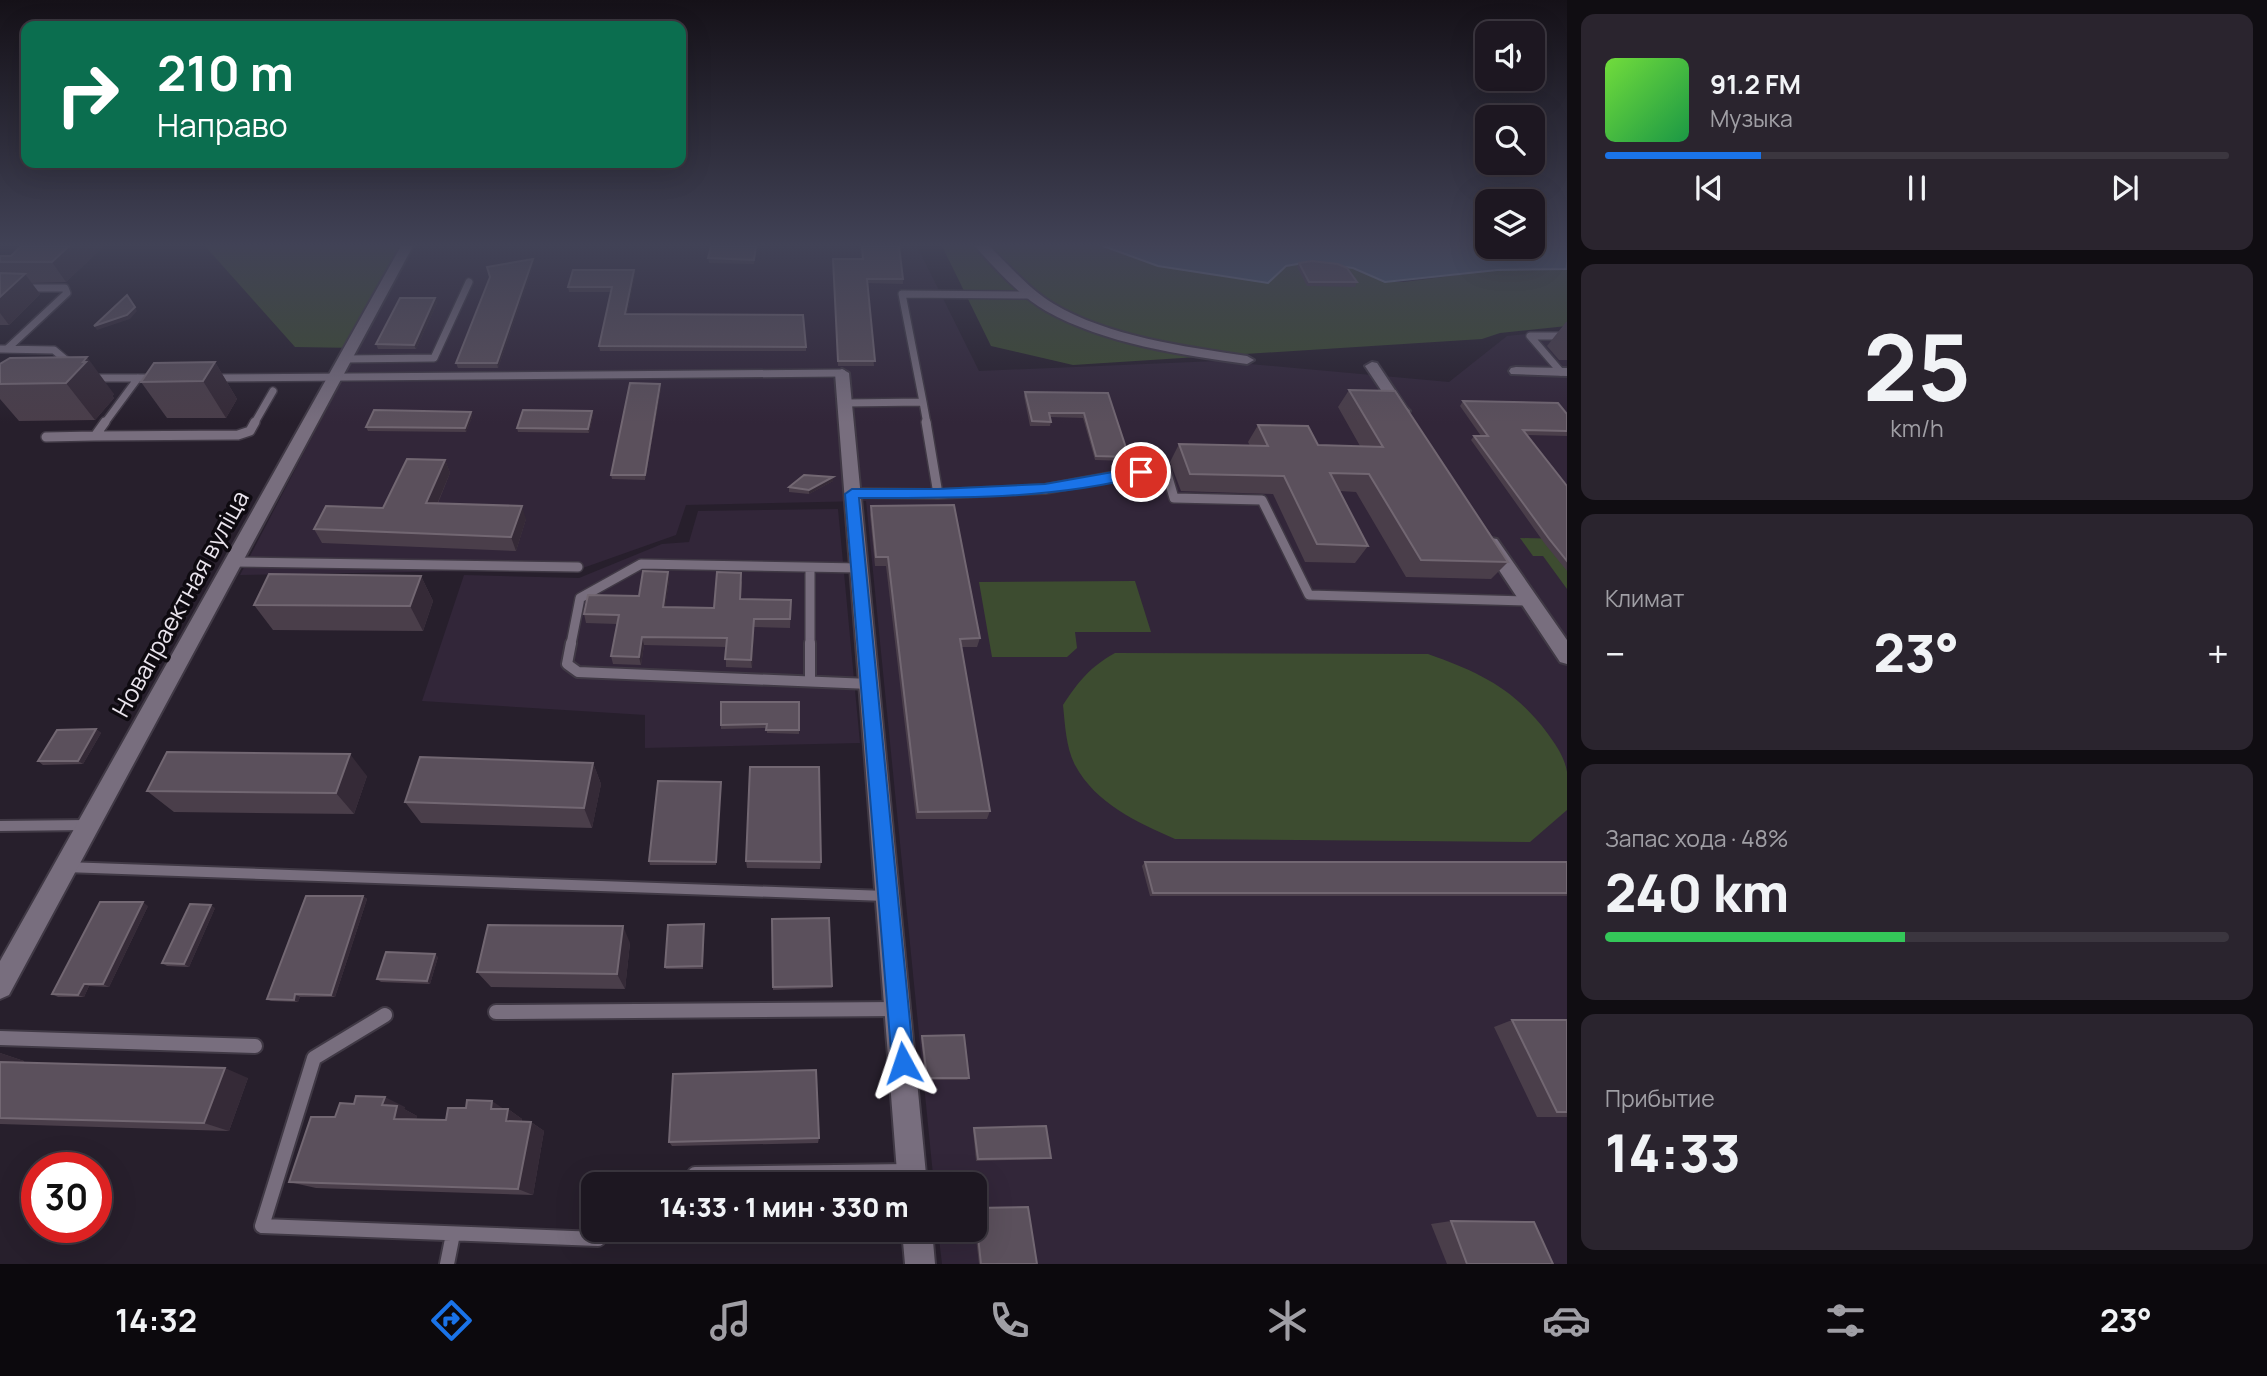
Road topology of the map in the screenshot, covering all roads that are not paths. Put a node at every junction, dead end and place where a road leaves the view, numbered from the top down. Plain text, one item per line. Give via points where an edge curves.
1 (54, 305) edge
2 (374, 305) edge
3 (459, 305) edge
4 (904, 305) edge
5 (1051, 305) edge
6 (1567, 336) edge
7 (4, 349) edge
8 (344, 359) junction
9 (1247, 360) dead end
10 (1373, 366) dead end
11 (1516, 371) dead end
12 (1564, 372) edge
13 (842, 373) joint
14 (333, 377) junction
15 (74, 378) edge
16 (86, 378) junction
17 (138, 378) junction
18 (166, 378) edge
19 (208, 378) edge
20 (273, 391) dead end
21 (923, 402) junction
22 (845, 403) junction
23 (1414, 429) edge
24 (94, 436) junction
25 (46, 437) dead end
26 (852, 494) junction
27 (938, 494) junction
28 (1484, 534) edge
29 (232, 562) junction
30 (578, 568) dead end
31 (810, 568) junction
32 (860, 568) junction
33 (1529, 601) junction
34 (1567, 656) edge
35 (810, 681) junction
36 (871, 684) junction
37 (87, 825) junction
38 (0, 826) edge
39 (65, 867) junction
40 (889, 896) junction
41 (0, 986) edge
42 (898, 1009) junction
43 (496, 1012) dead end
44 (385, 1015) dead end
45 (0, 1038) edge
46 (255, 1046) dead end
47 (912, 1172) edge
48 (453, 1234) junction
49 (581, 1239) edge
50 (918, 1242) edge
51 (447, 1264) edge
52 (920, 1264) edge

1 - 7 lane
2 - 8 street, Новапраектная вуліца
3 - 8 lane via 435,358
4 - 21 lane
5 - 9 street via 1111,331 1196,354
6 - 12 lane via 1530,336
7 - 16 lane via 54,350
8 - 14 street, Новапраектная вуліца
10 - 23 street
11 - 12 street
13 - 14 lane
13 - 22 street
14 - 19 lane
14 - 29 street, Новапраектная вуліца
15 - 16 lane
16 - 17 lane
17 - 18 lane
17 - 24 lane
20 - 24 lane via 250,431 238,435
21 - 22 lane
21 - 27 lane
22 - 26 street
24 - 25 lane
26 - 27 lane
26 - 32 street
27 - 33 lane via 1045,489 1166,467 1174,498 1262,500 1308,595
28 - 33 street
29 - 30 lane
29 - 37 street, Новапраектная вуліца
31 - 32 lane
31 - 35 lane
31 - 35 lane via 641,565 580,598 567,664 578,673
32 - 36 street
33 - 34 street
35 - 36 lane
36 - 40 street
37 - 38 lane
37 - 39 street, Новапраектная вуліца
39 - 40 lane
39 - 41 street, Новапраектная вуліца
40 - 42 street
42 - 43 lane
42 - 47 street
44 - 48 lane via 314,1058 262,1226
45 - 46 lane
48 - 49 lane
48 - 51 lane
50 - 52 street

